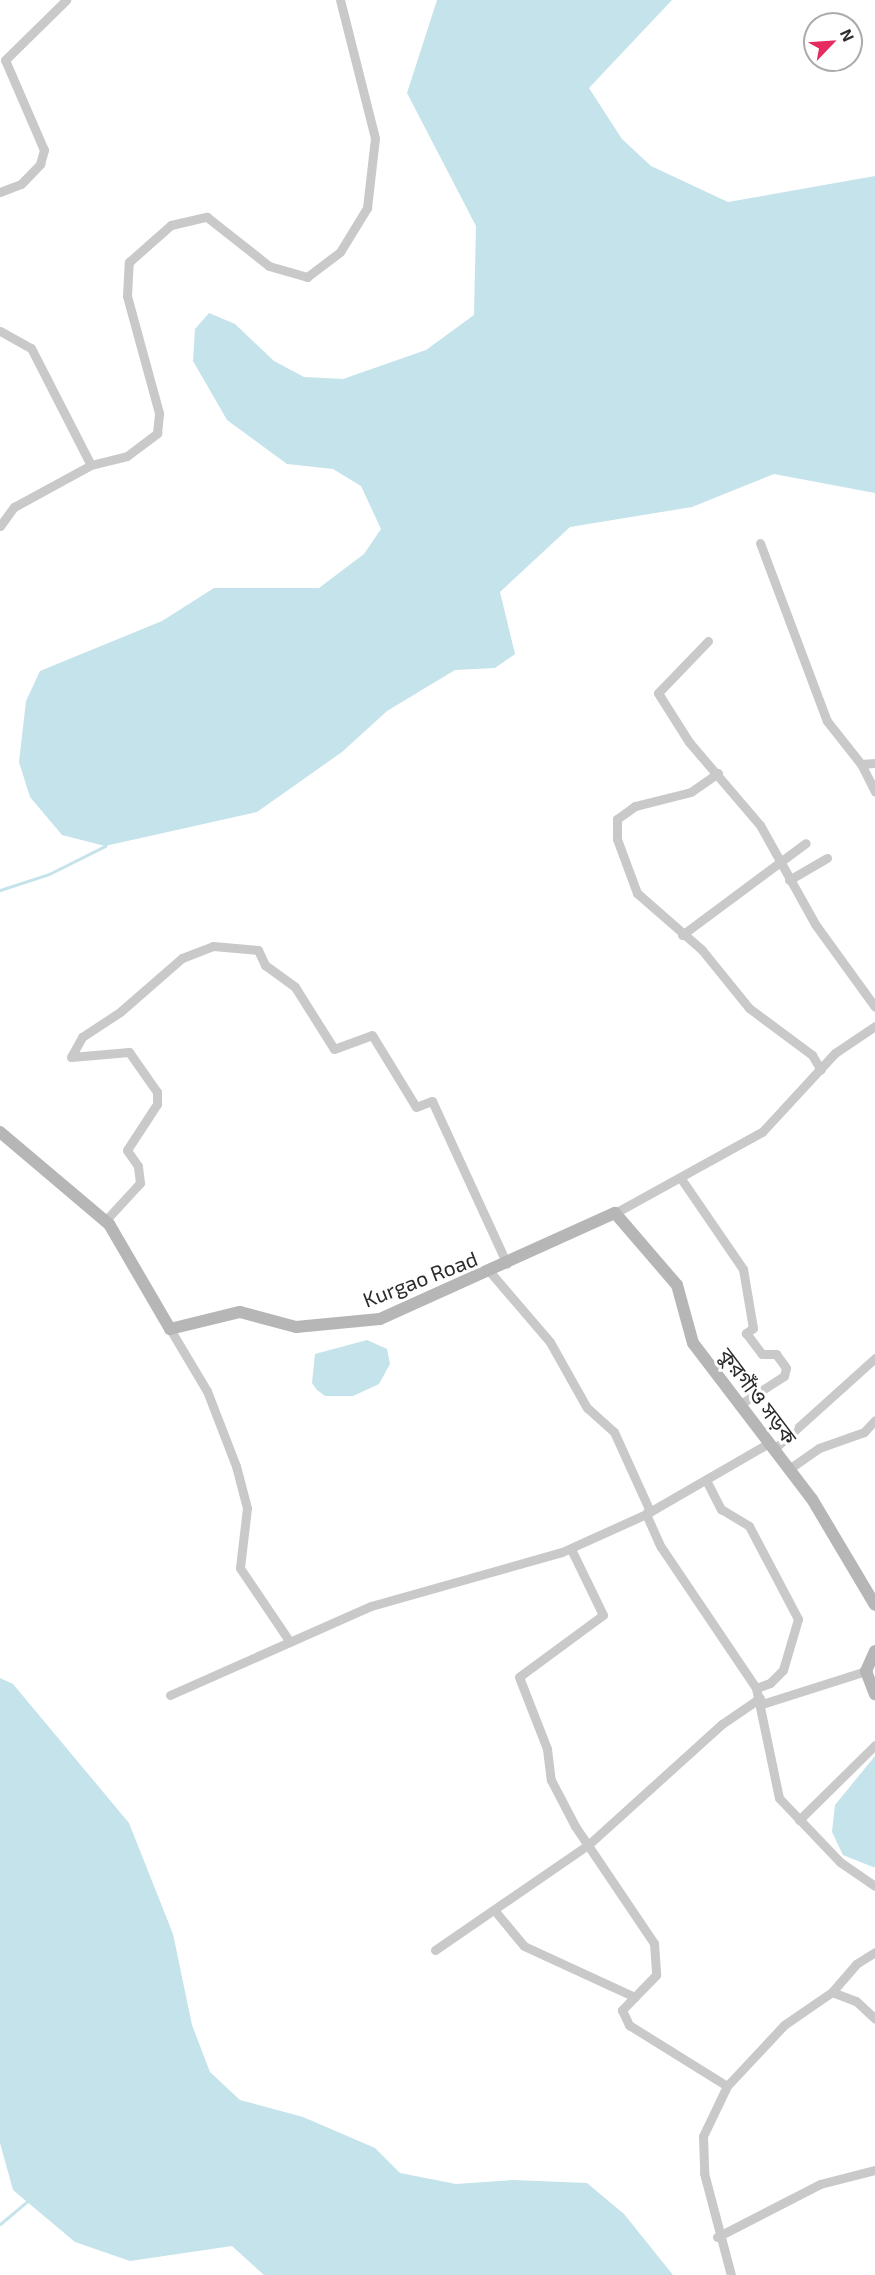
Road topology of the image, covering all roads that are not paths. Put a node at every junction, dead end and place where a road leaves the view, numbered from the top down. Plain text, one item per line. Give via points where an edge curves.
1 (66, 0) edge
2 (340, 0) edge
3 (0, 192) edge
4 (0, 331) edge
5 (91, 465) junction
6 (0, 526) edge
7 (760, 543) dead end
8 (708, 641) dead end
9 (875, 763) edge
10 (861, 764) junction
11 (718, 773) junction
12 (875, 792) edge
13 (806, 843) dead end
14 (827, 858) dead end
15 (779, 862) junction
16 (789, 880) junction
17 (682, 935) junction
18 (875, 1007) edge
19 (875, 1026) edge
20 (821, 1070) junction
21 (0, 1132) edge
22 (682, 1180) junction
23 (615, 1214) junction
24 (105, 1221) junction
25 (507, 1264) junction
26 (490, 1272) junction
27 (170, 1329) junction
28 (875, 1358) edge
29 (739, 1405) junction
30 (875, 1420) edge
31 (772, 1446) junction
32 (789, 1469) junction
33 (706, 1480) junction
34 (646, 1514) junction
35 (571, 1549) junction
36 (875, 1605) edge
37 (290, 1642) junction
38 (875, 1651) edge
39 (866, 1671) junction
40 (756, 1688) junction
41 (875, 1694) edge
42 (170, 1695) dead end
43 (761, 1701) junction
44 (875, 1745) edge
45 (799, 1820) junction
46 (588, 1845) junction
47 (875, 1886) edge
48 (495, 1911) junction
49 (435, 1950) dead end
50 (875, 1952) edge
51 (832, 1992) junction
52 (635, 1997) junction
53 (875, 2019) edge
54 (728, 2086) junction
55 (875, 2170) edge
56 (717, 2237) junction
57 (731, 2275) edge

1 - 3 street via 5,60 44,150 40,164 21,184
2 - 5 street via 375,138 367,208 340,252 307,277 269,266 207,217 171,225 129,262 126,296 159,413 157,433 127,456
4 - 5 street via 31,348
5 - 6 street via 14,507
7 - 10 street via 827,721
8 - 11 street via 658,693 673,721
9 - 10 street
10 - 12 street
11 - 15 street via 760,825
11 - 17 street via 691,792 652,799 617,819 617,839 637,893
13 - 15 street
14 - 16 street
15 - 16 street
15 - 17 street
16 - 18 street
17 - 20 street via 702,950 749,1008 812,1055
19 - 20 street via 835,1053
20 - 22 street via 762,1132
21 - 24 street
22 - 23 street
22 - 29 street via 743,1269 753,1328 746,1333 762,1354 777,1354 786,1368 784,1376
23 - 25 street, Kurgao Road
23 - 29 street, কুরগাঁও সড়ক via 677,1285 693,1343
24 - 25 street via 140,1183 138,1166 127,1150 157,1104 157,1092 129,1052 71,1057 82,1037 128,1006 182,958 213,946 258,950 265,964 295,987 334,1049 372,1035 416,1107 432,1101
24 - 27 street
25 - 26 street, Kurgao Road
26 - 27 street, Kurgao Road via 359,1324 296,1327 240,1312
26 - 34 street via 550,1342 587,1408 614,1432 649,1509
27 - 37 street via 207,1391 236,1466 248,1508 240,1568
28 - 31 street
29 - 31 street, কুরগাঁও সড়ক
30 - 32 street via 864,1432 819,1448
31 - 32 street, কুরগাঁও সড়ক
31 - 33 street
32 - 36 street, কুরগাঁও সড়ক
33 - 34 street
33 - 40 street via 721,1509 749,1526 798,1619 783,1670 770,1683
34 - 35 street
34 - 40 street via 661,1547
35 - 37 street via 371,1606
35 - 46 street via 603,1615 519,1677 547,1749 551,1780
37 - 42 street
38 - 39 street
39 - 41 street
39 - 43 street
40 - 43 street
43 - 45 street via 774,1786
43 - 46 street via 722,1724
44 - 45 street
45 - 47 street via 840,1863
46 - 48 street
46 - 52 street via 654,1943 656,1975
48 - 49 street
48 - 52 street via 524,1946 603,1977
50 - 51 street via 856,1964
51 - 53 street via 856,2001
51 - 54 street via 784,2025
52 - 54 street via 622,2010 629,2025
54 - 56 street via 704,2136 704,2173
55 - 56 street via 820,2184
56 - 57 street

